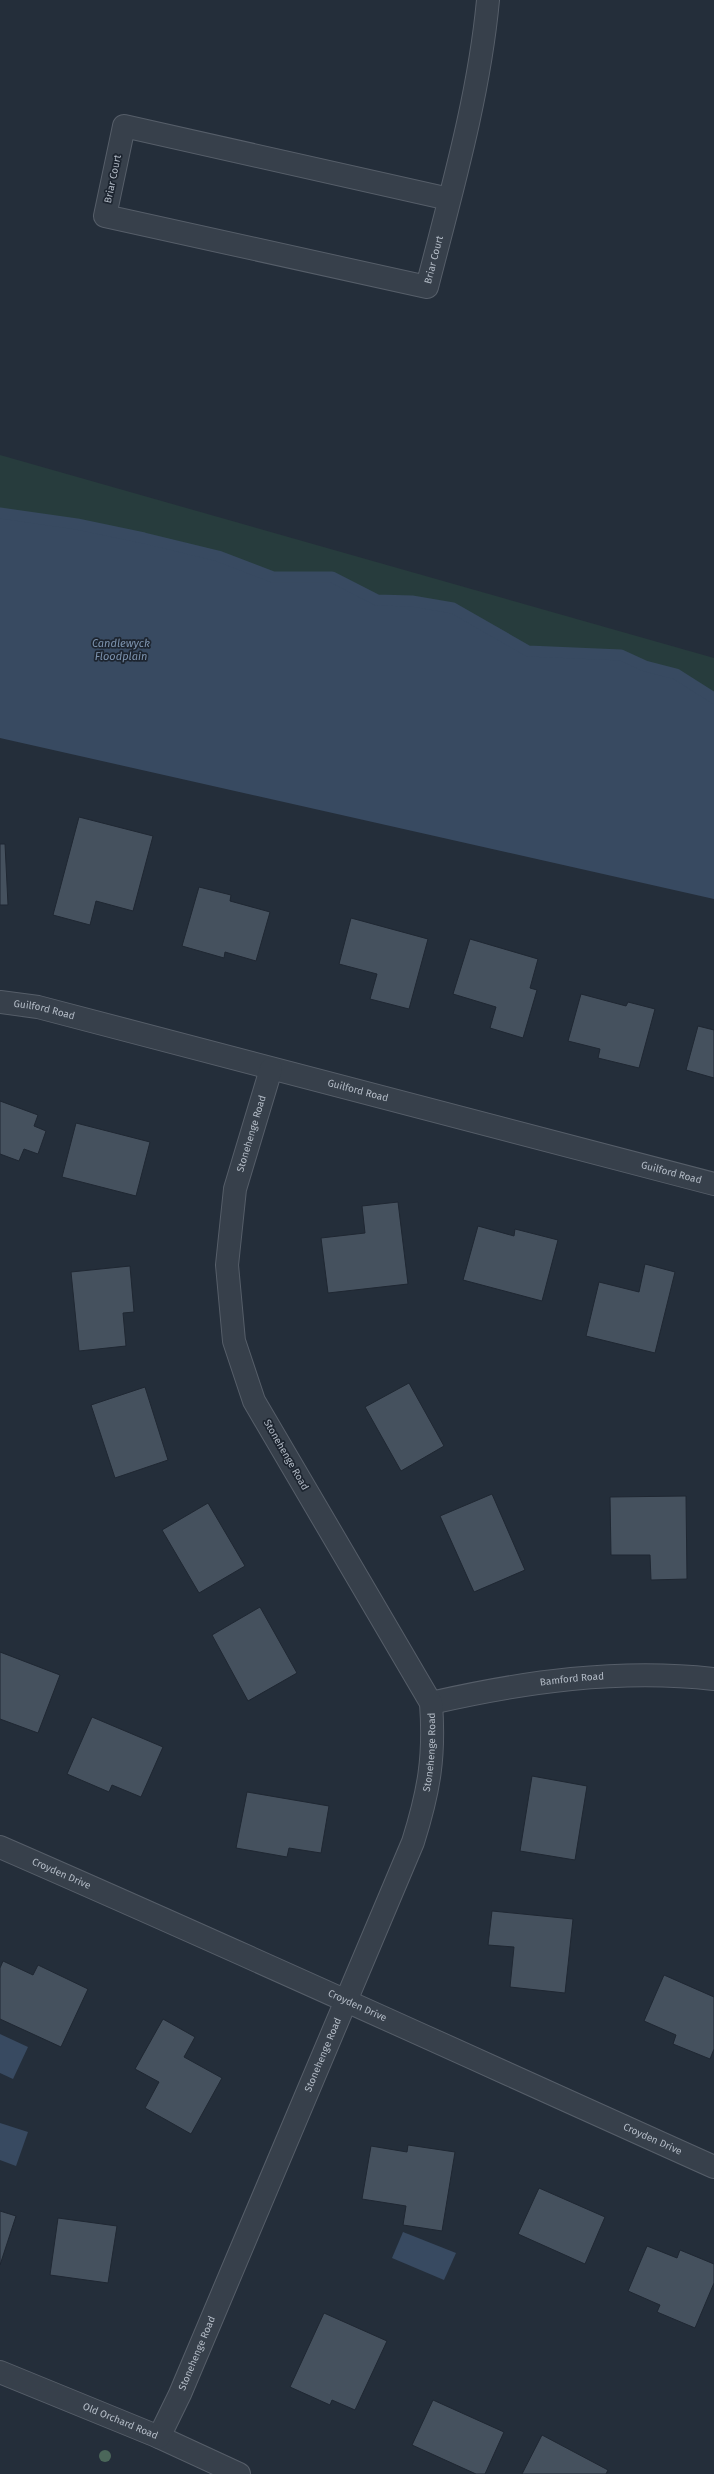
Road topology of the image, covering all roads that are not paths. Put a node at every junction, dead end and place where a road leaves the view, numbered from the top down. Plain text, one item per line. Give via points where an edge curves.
1 (488, 0) edge
2 (449, 199) junction
3 (0, 1002) edge
4 (271, 1069) junction
5 (714, 1184) edge
6 (714, 1679) edge
7 (431, 1704) junction
8 (0, 1847) edge
9 (346, 2001) junction
10 (714, 2167) edge
11 (0, 2372) edge
12 (159, 2437) junction
13 (239, 2474) edge

1 - 2 street, Briar Court via 484,42
2 - 2 street, Briar Court via 427,287 106,216 124,126
3 - 4 street, Guilford Road via 38,1007
4 - 5 street, Guilford Road
4 - 7 street, Stonehenge Road via 235,1189 227,1265 234,1341 254,1401
6 - 7 street, Bamford Road via 589,1677 469,1695
7 - 9 street, Stonehenge Road via 432,1769 425,1805 413,1842
8 - 9 street, Croyden Drive
9 - 10 street, Croyden Drive
9 - 12 street, Stonehenge Road via 180,2394
11 - 12 street, Old Orchard Road
12 - 13 street, Old Orchard Road

